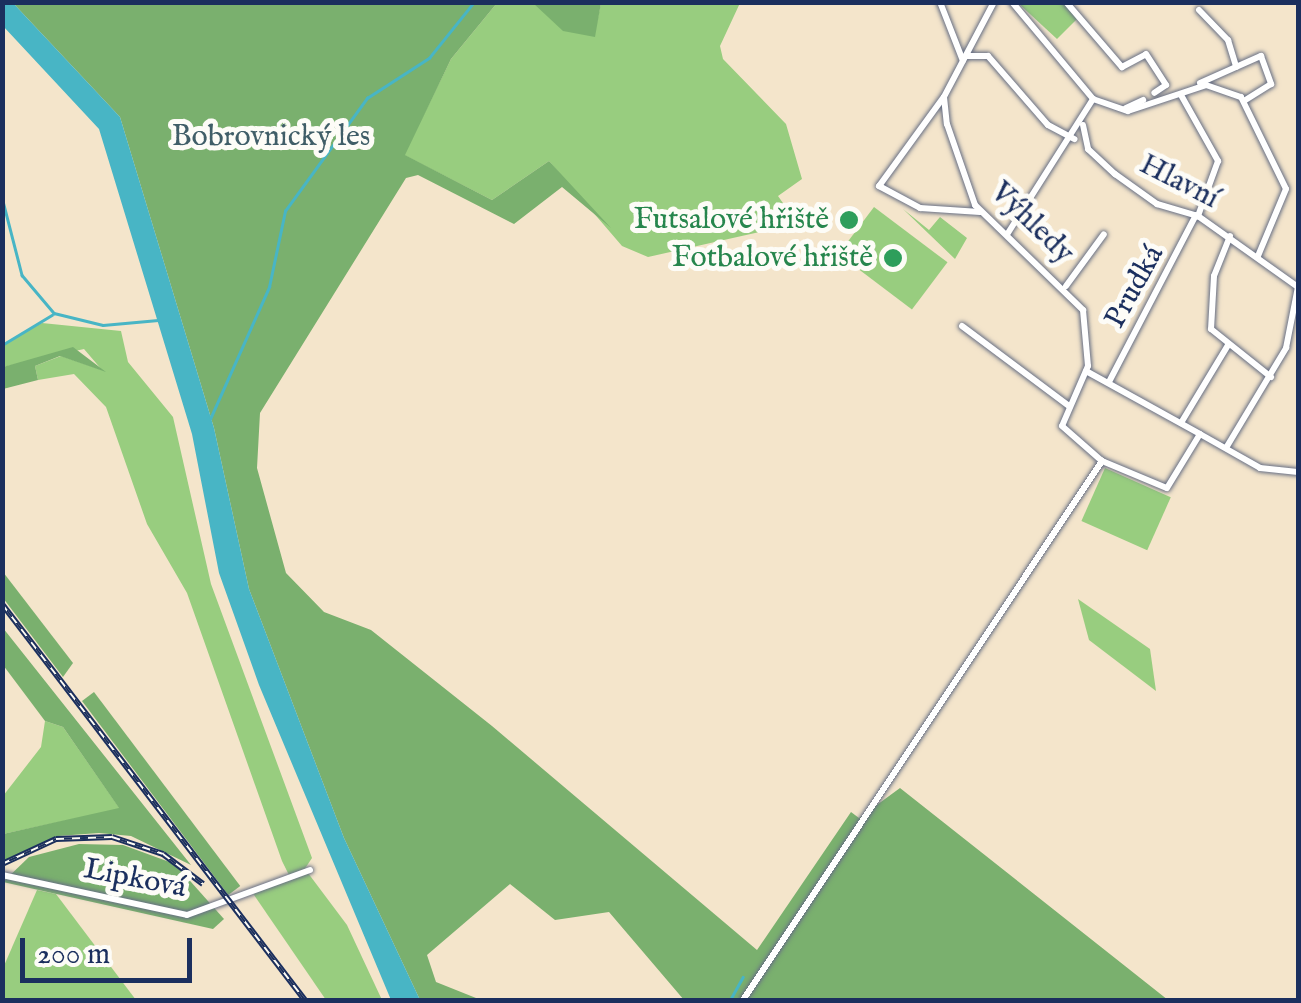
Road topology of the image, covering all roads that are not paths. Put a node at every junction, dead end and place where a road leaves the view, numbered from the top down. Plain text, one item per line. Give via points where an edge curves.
1 (940, 2) edge
2 (994, 2) edge
3 (1012, 2) edge
4 (1066, 2) edge
5 (1199, 10) dead end
6 (965, 58) junction
7 (1236, 67) junction
8 (1198, 85) junction
9 (1154, 94) dead end
10 (1181, 95) junction
11 (944, 97) junction
12 (1092, 99) junction
13 (1244, 101) junction
14 (1082, 125) junction
15 (1074, 140) junction
16 (981, 212) junction
17 (1197, 215) junction
18 (1008, 232) junction
19 (1104, 234) dead end
20 (1230, 236) junction
21 (1258, 256) junction
22 (1066, 286) junction
23 (1298, 287) edge
24 (962, 326) dead end
25 (1228, 345) junction
26 (1086, 371) junction
27 (1271, 377) junction
28 (1110, 380) junction
29 (1070, 406) junction
30 (1181, 424) junction
31 (1200, 434) junction
32 (1226, 448) junction
33 (1102, 462) junction
34 (1298, 472) edge
35 (310, 870) dead end
36 (2, 875) edge
37 (745, 998) edge
38 (755, 1000) edge

1 - 6 street
2 - 6 street
3 - 12 street
4 - 9 street via 1128,63 1146,54 1166,86
5 - 7 street via 1228,40
6 - 11 street
6 - 15 street via 988,56 1048,125
7 - 8 street
7 - 13 street via 1261,56 1271,84
8 - 10 street
8 - 13 street
10 - 12 street via 1118,108
10 - 17 street, Prudká via 1211,144 1214,188
11 - 16 street, Výhledy
11 - 16 street via 879,186 920,208
12 - 14 street
13 - 21 street via 1286,188
14 - 15 street
14 - 17 street, Hlavní via 1088,149 1115,174 1157,204
15 - 18 street
16 - 18 street, Výhledy
17 - 20 street, Hlavní
17 - 28 street, Prudká
18 - 22 street, Výhledy
19 - 22 street
20 - 21 street, Hlavní
20 - 25 street via 1210,327
21 - 23 street, Hlavní
22 - 26 street, Výhledy via 1086,320
23 - 27 street
24 - 29 street
25 - 27 street
25 - 30 street
26 - 28 street
26 - 29 street, Výhledy
27 - 32 street
28 - 30 street
29 - 33 street via 1064,432
30 - 31 street
31 - 32 street
31 - 33 street via 1167,488
32 - 34 street via 1260,468
33 - 37 street
35 - 36 street, Lipková via 186,915
37 - 38 street

